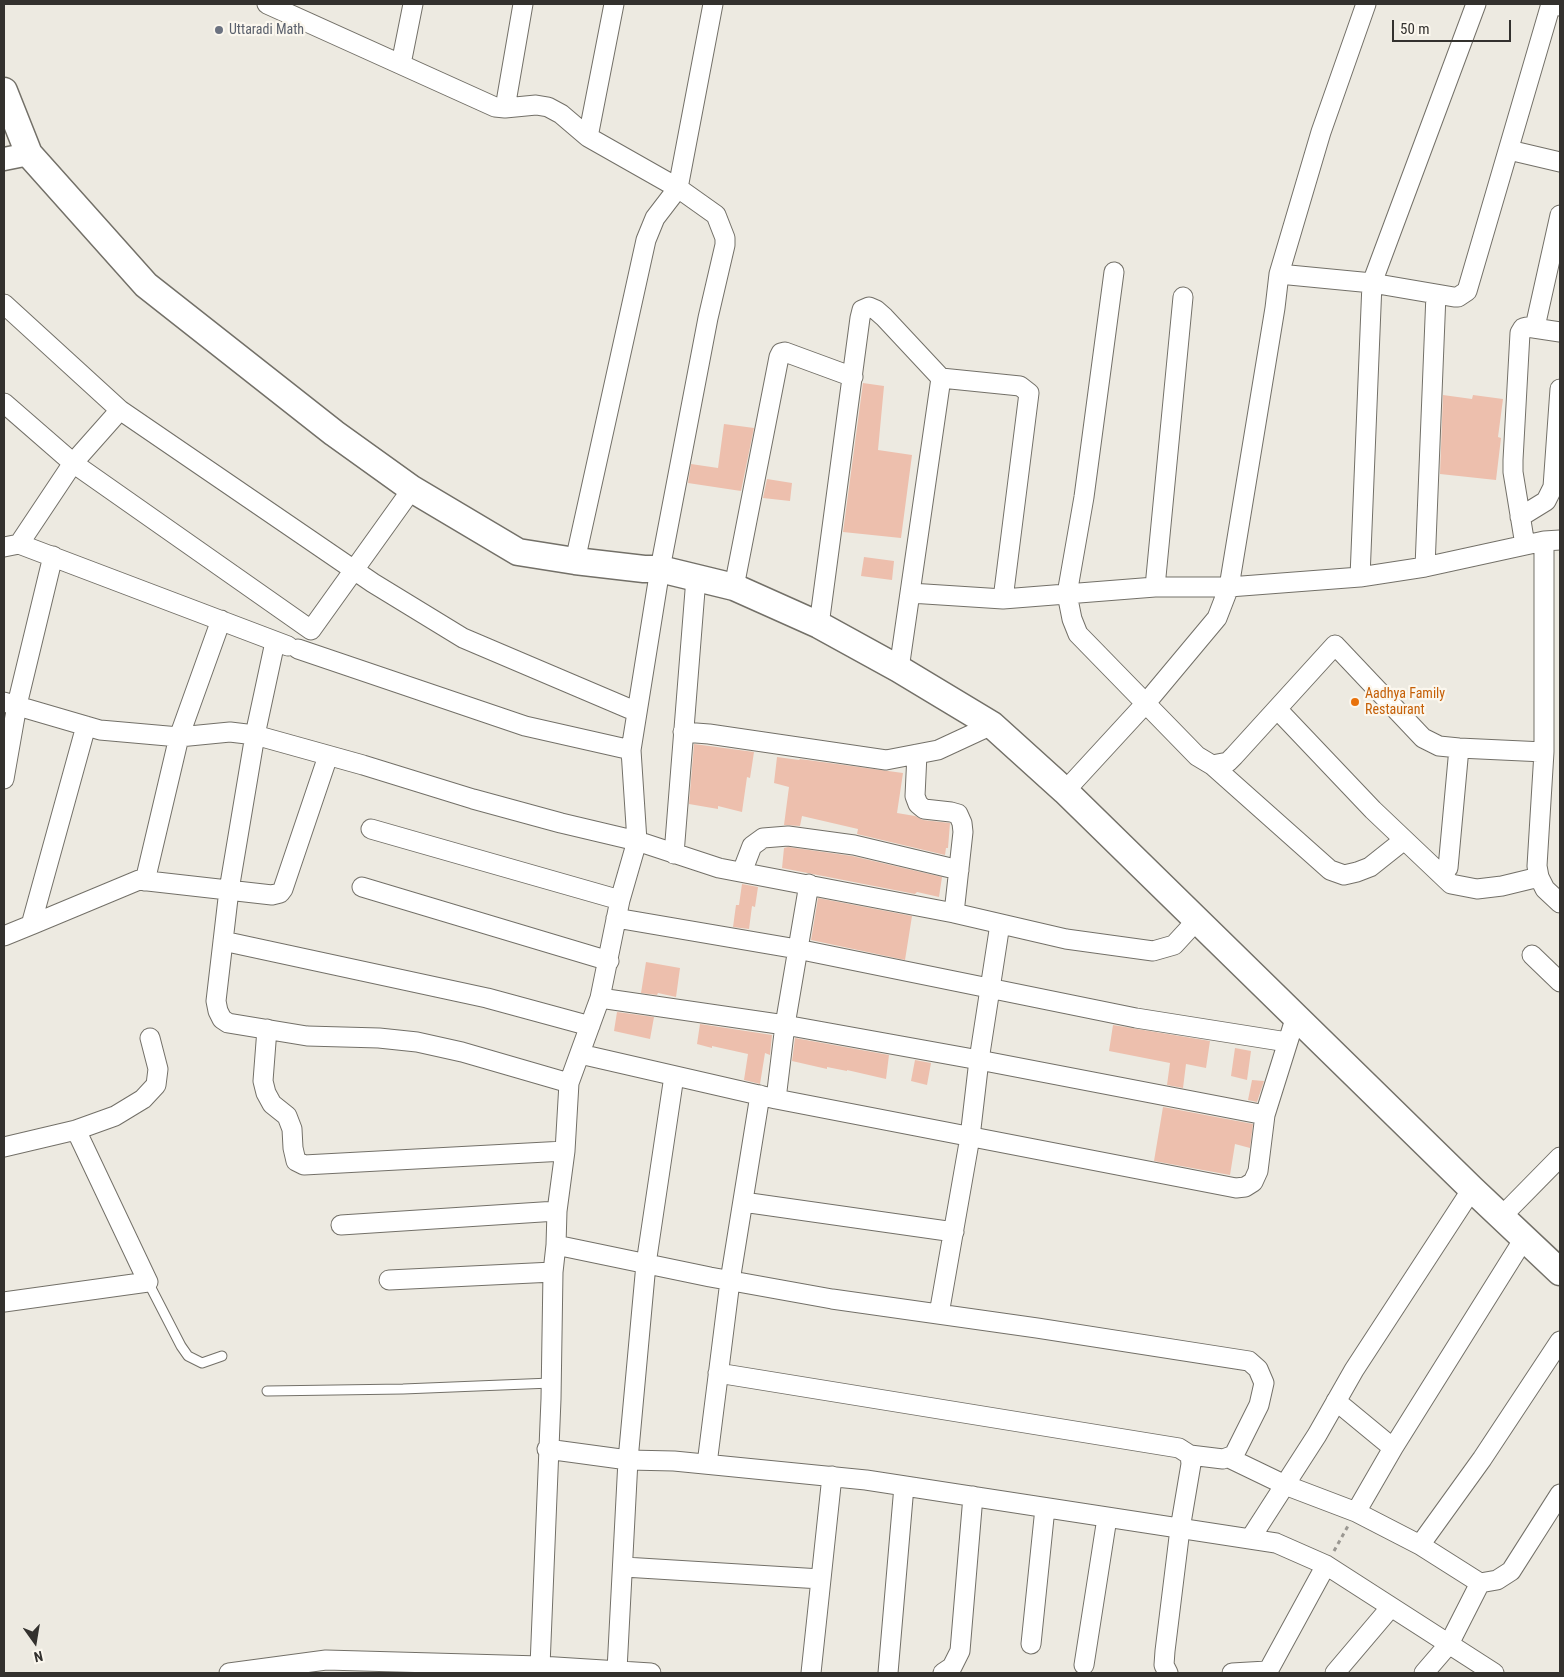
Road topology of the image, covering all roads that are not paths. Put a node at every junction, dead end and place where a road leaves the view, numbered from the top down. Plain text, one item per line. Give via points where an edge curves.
1 (267, 4) edge
2 (413, 4) edge
3 (523, 4) edge
4 (614, 4) edge
5 (713, 4) edge
6 (1366, 4) edge
7 (1476, 4) edge
8 (1551, 4) edge
9 (1560, 6) edge
10 (401, 64) junction
11 (4, 91) edge
12 (505, 108) junction
13 (588, 137) junction
14 (1509, 150) junction
15 (29, 154) junction
16 (4, 159) edge
17 (1560, 162) edge
18 (678, 188) junction
19 (1560, 215) edge
20 (1114, 272) dead end
21 (1279, 274) junction
22 (1372, 283) junction
23 (1436, 294) junction
24 (1184, 297) dead end
25 (4, 304) edge
26 (1535, 327) junction
27 (1560, 332) edge
28 (852, 377) junction
29 (941, 378) junction
30 (1560, 389) edge
31 (4, 403) edge
32 (120, 410) junction
33 (74, 463) junction
34 (412, 489) junction
35 (1520, 517) junction
36 (1552, 540) edge
37 (1525, 545) junction
38 (11, 546) edge
39 (53, 556) junction
40 (575, 561) junction
41 (1425, 567) junction
42 (660, 569) junction
43 (354, 570) junction
44 (1360, 577) junction
45 (696, 578) junction
46 (734, 587) junction
47 (1155, 587) junction
48 (1229, 587) junction
49 (910, 593) junction
50 (1067, 594) junction
51 (1004, 599) junction
52 (221, 620) junction
53 (819, 624) junction
54 (311, 630) junction
55 (276, 642) junction
56 (298, 649) junction
57 (899, 669) junction
58 (1146, 703) junction
59 (11, 704) edge
60 (1277, 709) junction
61 (637, 712) junction
62 (992, 725) junction
63 (86, 726) junction
64 (683, 732) junction
65 (255, 736) junction
66 (179, 737) junction
67 (1459, 748) junction
68 (631, 750) junction
69 (1544, 752) junction
70 (916, 754) junction
71 (328, 756) junction
72 (1212, 765) junction
73 (4, 779) edge
74 (1066, 791) junction
75 (371, 829) dead end
76 (1404, 840) junction
77 (637, 841) junction
78 (674, 854) junction
79 (1448, 868) dead end
80 (959, 870) junction
81 (742, 872) junction
82 (1539, 877) junction
83 (145, 880) junction
84 (809, 884) junction
85 (362, 887) dead end
86 (229, 890) junction
87 (1560, 903) edge
88 (618, 909) junction
89 (954, 912) junction
90 (1197, 920) junction
91 (1000, 924) junction
92 (31, 925) junction
93 (4, 936) edge
94 (223, 941) junction
95 (797, 948) junction
96 (1532, 955) dead end
97 (609, 961) junction
98 (1560, 982) edge
99 (990, 988) junction
100 (600, 998) junction
101 (1296, 1016) junction
102 (785, 1025) junction
103 (590, 1026) junction
104 (267, 1029) junction
105 (150, 1038) dead end
106 (1287, 1042) junction
107 (580, 1054) junction
108 (979, 1060) junction
109 (674, 1076) junction
110 (569, 1082) junction
111 (768, 1097) junction
112 (1265, 1115) junction
113 (76, 1130) junction
114 (970, 1137) junction
115 (4, 1147) edge
116 (565, 1151) junction
117 (1560, 1158) edge
118 (1472, 1189) junction
119 (743, 1202) junction
120 (557, 1211) junction
121 (1502, 1216) junction
122 (342, 1225) dead end
123 (954, 1232) junction
124 (1525, 1237) junction
125 (556, 1245) junction
126 (646, 1264) junction
127 (553, 1272) junction
128 (1560, 1272) edge
129 (389, 1280) dead end
130 (730, 1281) junction
131 (148, 1282) junction
132 (4, 1302) edge
133 (940, 1314) junction
134 (1560, 1341) edge
135 (222, 1356) dead end
136 (718, 1373) junction
137 (551, 1383) junction
138 (267, 1391) dead end
139 (1336, 1401) junction
140 (1393, 1448) junction
141 (548, 1449) junction
142 (1190, 1455) junction
143 (1229, 1458) junction
144 (628, 1460) junction
145 (706, 1464) junction
146 (832, 1476) junction
147 (1285, 1484) junction
148 (904, 1486) junction
149 (1560, 1494) edge
150 (973, 1496) junction
151 (1045, 1508) junction
152 (1356, 1512) junction
153 (1107, 1518) junction
154 (1180, 1529) junction
155 (1250, 1539) junction
156 (1420, 1545) junction
157 (1326, 1565) junction
158 (624, 1567) junction
159 (821, 1579) junction
160 (1480, 1583) junction
161 (1391, 1607) junction
162 (1031, 1644) dead end
163 (1449, 1644) junction
164 (1084, 1664) dead end
165 (540, 1666) junction
166 (507, 1669) edge
167 (617, 1670) junction
168 (1267, 1672) edge
169 (229, 1673) edge
170 (651, 1673) edge
171 (815, 1673) edge
172 (888, 1673) edge
173 (943, 1673) edge
174 (1168, 1673) edge
175 (1232, 1673) edge
176 (1335, 1673) edge
177 (1424, 1673) edge
178 (1494, 1673) edge

1 - 10 street
2 - 10 street
3 - 12 street
4 - 13 street
5 - 18 street
6 - 21 street via 1322,132
7 - 22 street
8 - 9 street
8 - 14 street
10 - 12 street via 485,103
11 - 15 main road
12 - 13 street via 548,107
13 - 18 street
14 - 17 street
14 - 23 street via 1467,291 1458,297
15 - 16 street
15 - 34 main road via 146,285 334,433
18 - 40 street via 655,218 646,240
18 - 42 street via 716,215 723,229 725,245
19 - 26 street
20 - 50 street via 1084,497
21 - 22 street
21 - 48 street
22 - 23 street
22 - 44 street
23 - 41 street
24 - 47 street
25 - 32 street
26 - 27 street
26 - 35 street via 1523,328 1520,333 1513,460
28 - 29 street via 860,318 862,310 869,307 884,316
28 - 46 street via 785,352 778,357
28 - 53 street
29 - 49 street
29 - 51 street via 1020,386 1029,393
30 - 35 street via 1553,487 1546,501
31 - 33 street
32 - 33 street
32 - 43 street
33 - 38 street
33 - 54 street
34 - 40 main road via 518,552
34 - 43 street
35 - 37 street
36 - 37 street
36 - 69 street
37 - 41 street
38 - 39 street
39 - 52 street
39 - 59 street
40 - 42 main road
41 - 44 street
42 - 45 main road
42 - 61 street
43 - 54 street
43 - 61 street via 463,638
44 - 48 street
45 - 46 main road
45 - 64 street
46 - 53 main road
47 - 48 street
47 - 50 street
48 - 58 street via 1217,618
49 - 51 street
49 - 57 street
50 - 51 street
50 - 58 street via 1078,634
52 - 55 street
52 - 66 street
53 - 57 main road
54 - 56 street
55 - 56 street
55 - 65 street
56 - 68 street via 525,726
57 - 62 main road
58 - 72 street via 1197,756
58 - 74 street
59 - 63 street
59 - 73 street
60 - 67 street via 1335,645 1423,738 1439,746
60 - 72 street via 1228,762
60 - 76 street
61 - 68 street
62 - 70 street via 938,750
62 - 74 main road
63 - 66 street
63 - 92 street
64 - 70 street via 886,760
64 - 78 street
65 - 66 street via 230,732
65 - 71 street
65 - 86 street
66 - 83 street
67 - 69 street
67 - 79 street
68 - 77 street
69 - 82 street
70 - 80 street via 915,796 918,804 924,809 958,814 962,823
71 - 77 street via 517,811
71 - 86 street via 283,889 276,895
72 - 76 street via 1330,870 1344,875 1370,867
74 - 90 main road
75 - 88 street
76 - 82 street via 1451,884 1478,889
77 - 78 street
77 - 88 street
78 - 81 street
80 - 81 street via 854,845 788,836 763,838 752,846
80 - 89 street
81 - 84 street
82 - 87 street via 1545,889
83 - 86 street
83 - 92 street via 132,882
84 - 89 street
84 - 95 street
85 - 97 street
86 - 94 street
88 - 95 street
88 - 97 street
89 - 91 street
90 - 91 street via 1174,945 1153,951 1066,939
90 - 101 main road
91 - 99 street
92 - 93 street
94 - 103 street via 487,998
94 - 104 street via 216,1000 222,1019 228,1023
95 - 99 street
95 - 102 street
96 - 98 street
97 - 100 street
99 - 106 street via 1136,1018
99 - 108 street
100 - 102 street
100 - 103 street
101 - 106 street
101 - 118 main road
102 - 108 street
102 - 111 street
103 - 107 street
104 - 110 street via 308,1036 417,1042
104 - 116 street via 263,1081 266,1093 272,1104 287,1116 296,1161 304,1165
105 - 113 street via 158,1069 156,1085 144,1099 115,1116
106 - 112 street
107 - 109 street
107 - 110 street
108 - 112 street
108 - 114 street
109 - 111 street
109 - 126 street
110 - 116 street
111 - 114 street
111 - 119 street
112 - 114 street via 1258,1171 1245,1188
113 - 115 street
113 - 131 street
114 - 123 street
116 - 120 street
117 - 121 street
118 - 121 main road
118 - 139 street
119 - 123 street
119 - 130 street
120 - 122 street
120 - 125 street
121 - 124 main road
123 - 133 street
124 - 128 main road
124 - 140 street
125 - 126 street
125 - 127 street
126 - 130 street
126 - 144 street
127 - 129 street
127 - 137 street
130 - 133 street
130 - 136 street
131 - 132 street
131 - 135 lane via 188,1356 202,1363
133 - 143 street via 1248,1361 1258,1368 1264,1383 1258,1404 1234,1455
134 - 156 street
136 - 142 street via 1179,1448
136 - 145 street
137 - 138 lane
137 - 141 street
139 - 140 street
139 - 147 street
140 - 152 street
141 - 144 street
141 - 165 street
142 - 143 street
142 - 154 street
143 - 147 street
144 - 145 street
144 - 158 street
145 - 146 street
146 - 148 street
146 - 159 street
147 - 152 street
147 - 155 street
148 - 150 street
148 - 172 street
149 - 160 street via 1511,1571 1497,1580
150 - 151 street
150 - 173 street via 960,1651 952,1667
151 - 153 street
151 - 162 street
152 - 156 street
153 - 154 street
153 - 164 street
154 - 155 street
154 - 174 street via 1164,1658
155 - 157 street via 1276,1543
156 - 160 street
157 - 161 street
157 - 168 street
158 - 159 street
158 - 167 street
159 - 171 street
160 - 163 street
161 - 163 street
161 - 176 street
163 - 177 street
163 - 178 street
165 - 166 street
165 - 167 street
166 - 169 street via 326,1660
167 - 170 street
168 - 175 street

